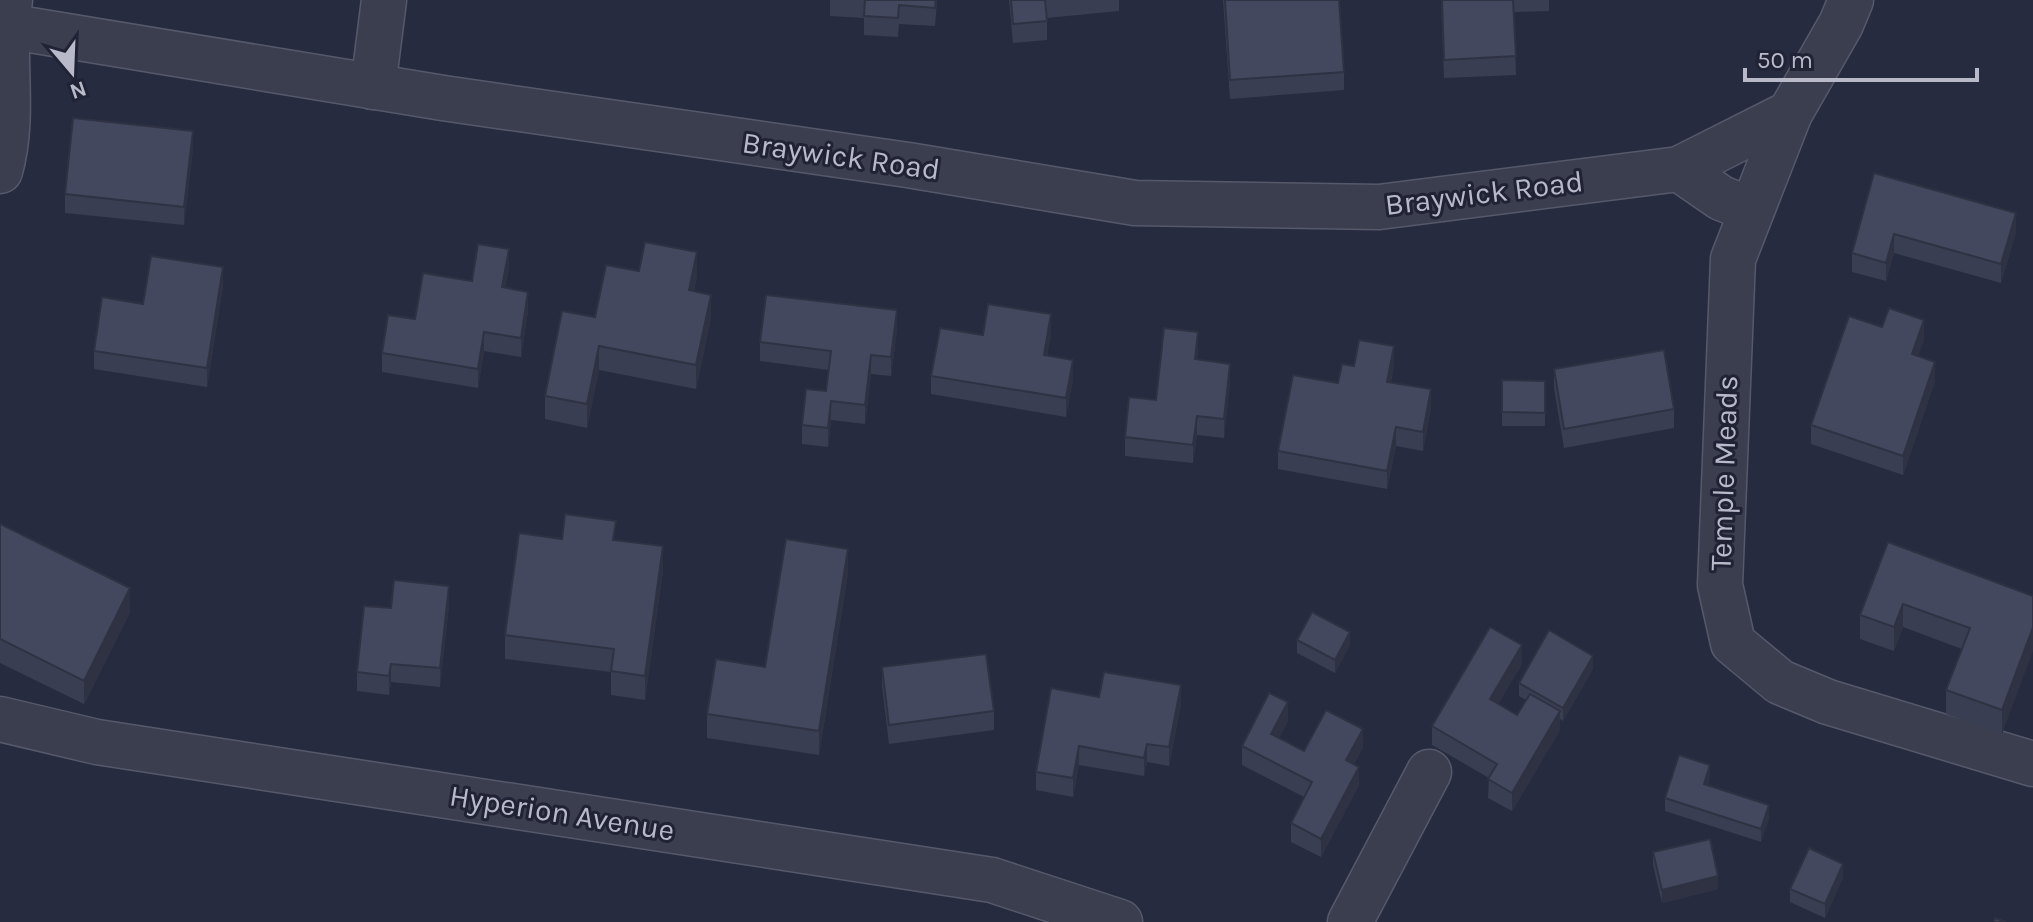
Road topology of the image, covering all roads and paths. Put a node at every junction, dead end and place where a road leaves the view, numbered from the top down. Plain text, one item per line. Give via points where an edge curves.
1 (384, 0) edge
2 (1851, 0) edge
3 (8, 13) edge
4 (373, 87) junction
5 (1790, 113) junction
6 (1679, 169) junction
7 (0, 171) edge
8 (1751, 210) junction
9 (0, 719) edge
10 (2033, 764) edge
11 (1429, 772) dead end
12 (1120, 922) edge
13 (1350, 922) edge

1 - 4 street
2 - 5 street, Temple Meads
3 - 4 street, Braywick Road
3 - 7 street via 8,144
4 - 6 street, Braywick Road via 1135,203 1379,207
5 - 6 street, Braywick Road
5 - 8 street, Temple Meads
6 - 8 street via 1721,198
8 - 10 street, Temple Meads via 1733,259 1721,495 1720,585 1733,643 1780,682 1828,702
9 - 12 street, Hyperion Avenue via 97,742 992,880
11 - 13 street

